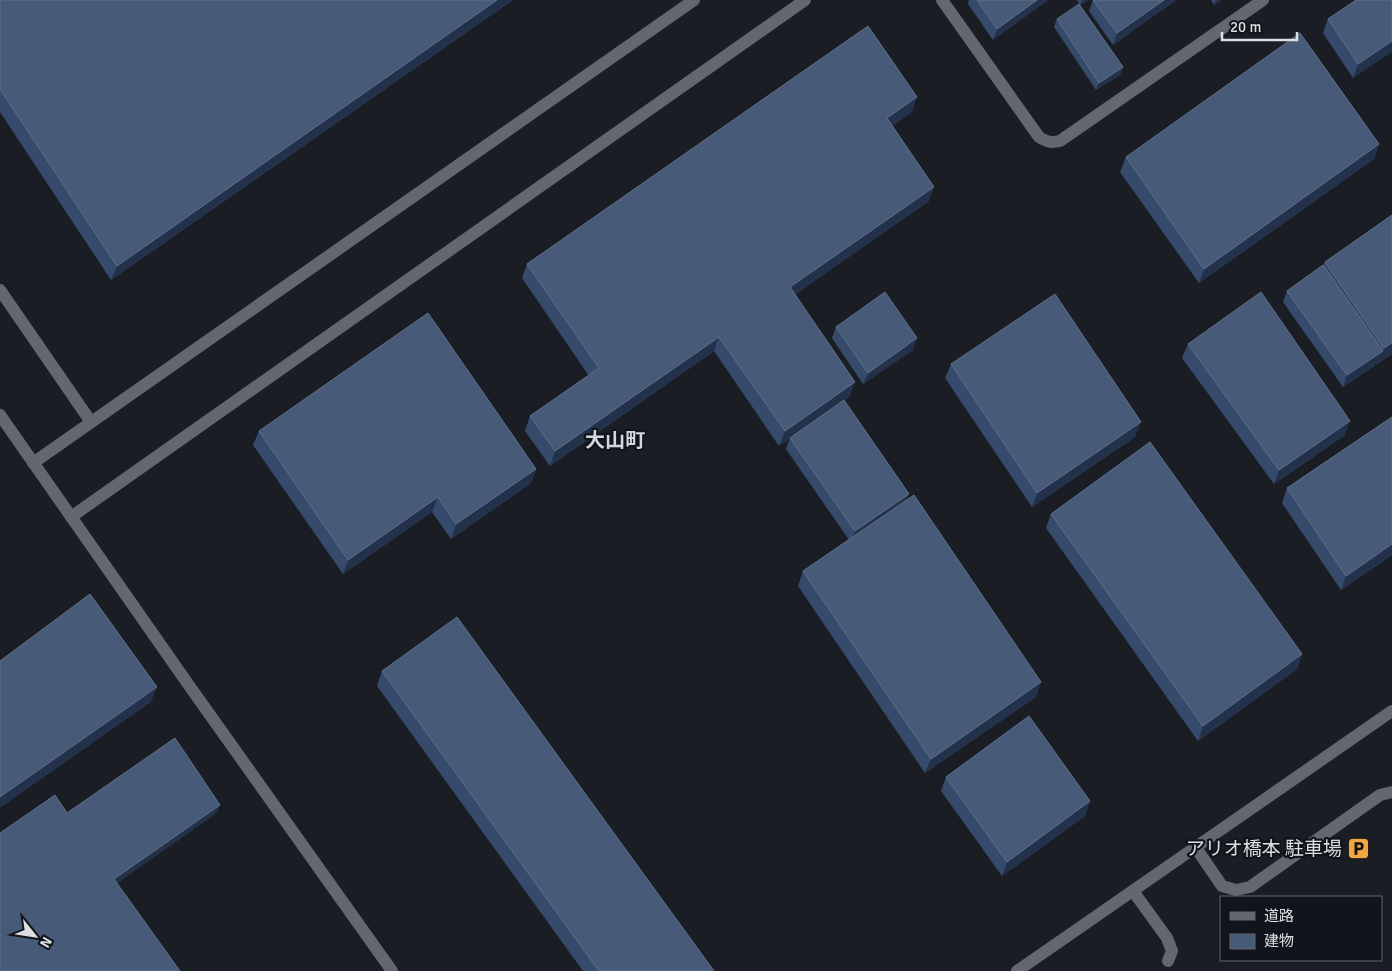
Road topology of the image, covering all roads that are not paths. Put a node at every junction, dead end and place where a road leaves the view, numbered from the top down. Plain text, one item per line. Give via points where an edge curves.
1 (694, 0) edge
2 (805, 0) edge
3 (943, 0) edge
4 (1263, 0) edge
5 (0, 290) edge
6 (0, 415) edge
7 (90, 422) junction
8 (33, 463) junction
9 (71, 517) junction
10 (1392, 711) edge
11 (1392, 792) edge
12 (1196, 848) junction
13 (1133, 891) junction
14 (1168, 961) dead end
15 (392, 971) edge
16 (1017, 971) edge

1 - 7 street
2 - 9 street
3 - 4 street via 1039,137 1053,143 1060,142
5 - 7 street
6 - 8 street
7 - 8 street
8 - 9 street
9 - 15 street
10 - 12 street
11 - 12 street via 1380,795 1250,887 1236,890 1222,886
12 - 13 street
13 - 14 street via 1167,938 1172,951
13 - 16 street

